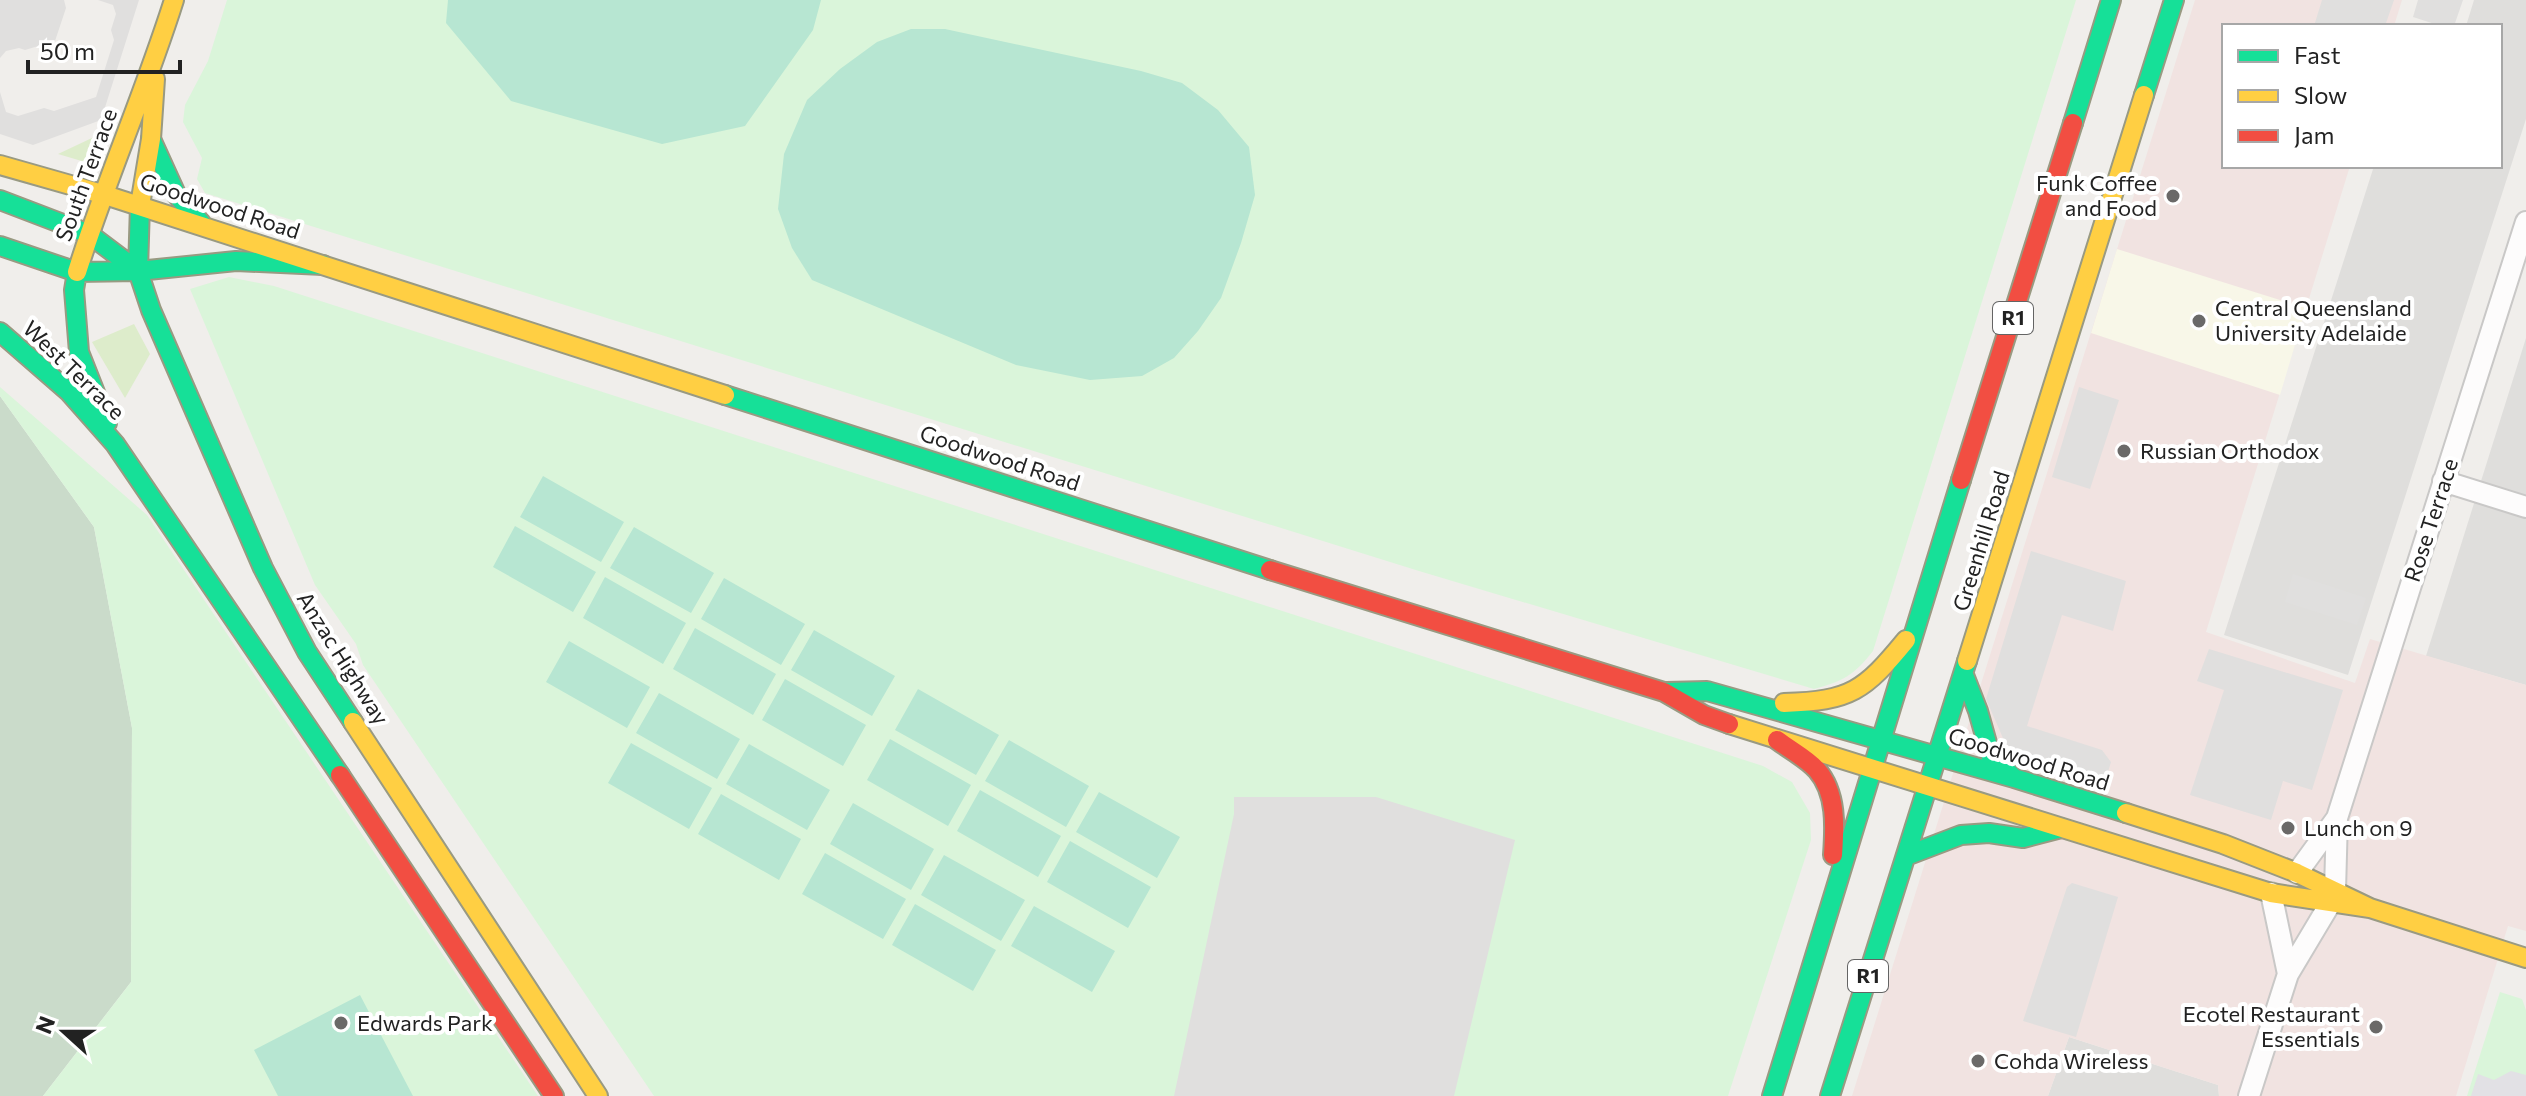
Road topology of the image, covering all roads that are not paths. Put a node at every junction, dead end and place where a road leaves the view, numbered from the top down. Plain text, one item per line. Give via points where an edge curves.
1 (174, 0) edge
2 (2111, 0) edge
3 (2174, 0) edge
4 (158, 51) junction
5 (151, 139) junction
6 (0, 165) edge
7 (102, 194) junction
8 (0, 200) edge
9 (140, 205) junction
10 (2526, 222) edge
11 (203, 226) junction
12 (89, 234) junction
13 (0, 246) edge
14 (323, 265) junction
15 (138, 271) junction
16 (77, 272) junction
17 (0, 332) edge
18 (115, 444) junction
19 (2443, 481) junction
20 (2484, 492) junction
21 (2526, 495) edge
22 (2526, 507) edge
23 (1911, 635) junction
24 (1964, 675) junction
25 (1664, 692) junction
26 (1756, 704) junction
27 (1879, 739) junction
28 (1777, 740) junction
29 (1938, 756) junction
30 (1870, 769) junction
31 (2014, 778) junction
32 (1928, 787) junction
33 (2337, 818) junction
34 (2062, 828) junction
35 (1906, 856) junction
36 (2297, 873) junction
37 (2271, 893) junction
38 (2333, 897) junction
39 (1828, 908) junction
40 (2526, 958) edge
41 (2288, 974) junction
42 (554, 1096) edge
43 (598, 1096) edge
44 (1772, 1096) edge
45 (1830, 1096) edge
46 (2249, 1096) edge

1 - 4 main road, South Terrace
2 - 23 main road, Greenhill Road / R1
3 - 24 main road, Greenhill Road / R1
4 - 5 main road, South Terrace
4 - 7 main road, South Terrace
5 - 9 main road, South Terrace
5 - 11 main road via 176,194
6 - 7 main road
7 - 9 main road, Goodwood Road
7 - 12 main road, South Terrace
8 - 12 main road
9 - 11 main road, Goodwood Road
9 - 15 main road, Anzac Highway
10 - 19 street, Rose Terrace
11 - 14 main road, Goodwood Road
12 - 15 main road
12 - 16 main road, South Terrace
13 - 16 main road
14 - 15 main road, Goodwood Road via 236,261
14 - 25 main road, Goodwood Road
15 - 16 main road
15 - 43 main road, Anzac Highway via 282,608
16 - 18 main road, South Terrace via 79,352
17 - 18 main road, West Terrace via 69,392
18 - 42 main road
19 - 20 street
19 - 33 street, Rose Terrace
20 - 21 street
20 - 22 street
23 - 26 main road via 1871,683 1849,696 1816,703
23 - 27 main road, Greenhill Road / R1
24 - 29 main road, Greenhill Road / R1
24 - 31 main road via 1991,757
25 - 26 main road, Goodwood Road via 1707,691
25 - 28 main road, Goodwood Road via 1704,715
26 - 27 main road, Goodwood Road
27 - 29 main road, Goodwood Road
27 - 30 main road, Greenhill Road / R1
28 - 30 main road, Goodwood Road
28 - 39 main road via 1818,771 1827,788 1834,814
29 - 31 main road, Goodwood Road
29 - 32 main road, Greenhill Road / R1
30 - 32 main road, Goodwood Road
30 - 39 main road, Greenhill Road / R1
31 - 36 main road, Goodwood Road
32 - 34 main road, Goodwood Road
32 - 35 main road, Greenhill Road / R1
33 - 36 street, Rose Terrace
33 - 38 street, Rose Terrace
34 - 35 main road via 2023,838 1961,835
34 - 37 main road, Goodwood Road
35 - 45 main road, Greenhill Road / R1
36 - 38 main road, Goodwood Road
37 - 38 main road, Goodwood Road
37 - 41 street, Rose Terrace
38 - 40 main road, Goodwood Road
38 - 41 street, Rose Terrace
39 - 44 main road, Greenhill Road / R1
41 - 46 street, Rose Terrace

